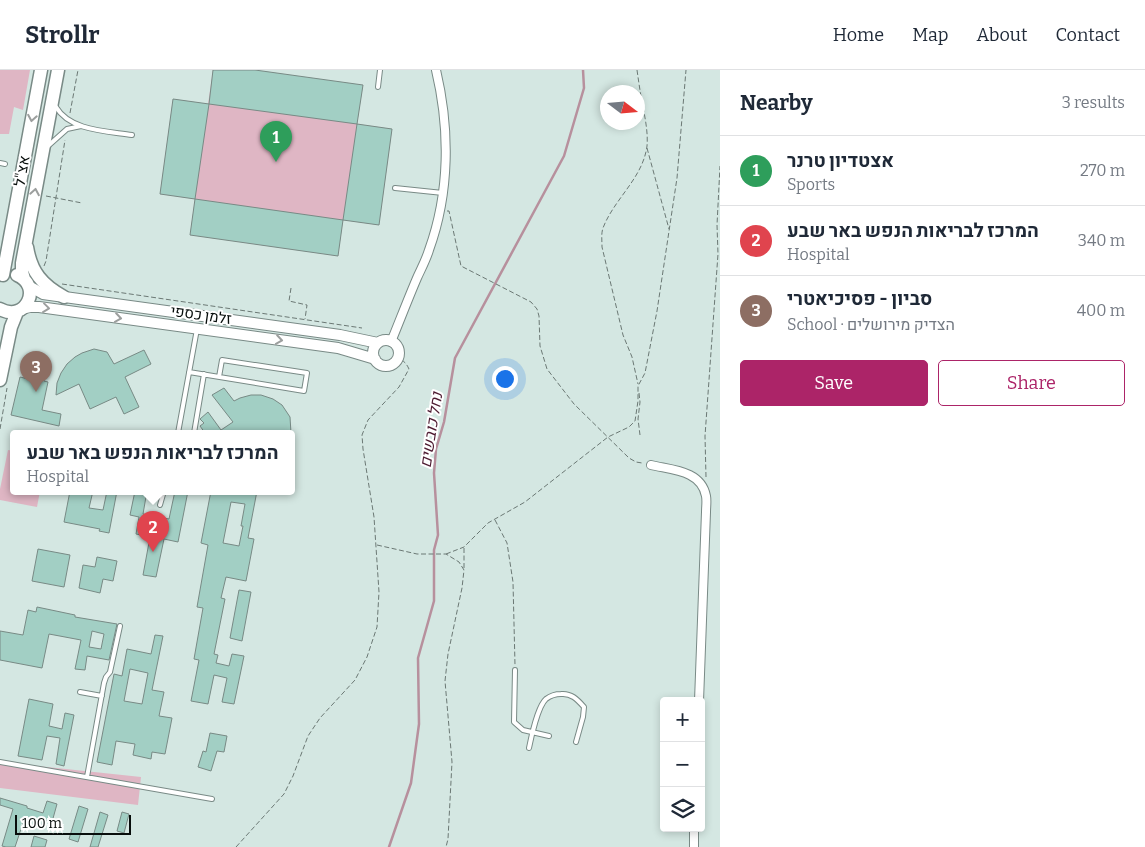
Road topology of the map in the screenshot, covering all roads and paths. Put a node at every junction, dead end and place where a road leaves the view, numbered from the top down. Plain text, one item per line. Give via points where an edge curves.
1 (41, 70) edge
2 (58, 70) edge
3 (78, 70) edge
4 (380, 70) edge
5 (436, 70) edge
6 (637, 70) edge
7 (686, 70) edge
8 (378, 87) dead end
9 (52, 100) junction
10 (69, 121) junction
11 (81, 126) junction
12 (67, 129) junction
13 (132, 135) dead end
14 (647, 147) junction
15 (43, 151) junction
16 (720, 166) edge
17 (395, 188) dead end
18 (35, 194) junction
19 (443, 194) junction
20 (56, 198) junction
21 (82, 203) dead end
22 (440, 210) junction
23 (669, 230) junction
24 (8, 249) junction
25 (0, 261) edge
26 (2, 276) edge
27 (31, 281) junction
28 (57, 283) dead end
29 (291, 288) dead end
30 (64, 297) joint
31 (0, 309) edge
32 (19, 311) junction
33 (305, 319) junction
34 (362, 328) dead end
35 (196, 329) junction
36 (303, 330) junction
37 (391, 342) junction
38 (378, 343) junction
39 (374, 359) junction
40 (397, 359) junction
41 (189, 372) junction
42 (204, 374) junction
43 (219, 376) junction
44 (0, 380) edge
45 (638, 386) junction
46 (179, 430) edge
47 (195, 430) edge
48 (640, 435) dead end
49 (608, 437) junction
50 (650, 465) joint
51 (706, 476) dead end
52 (163, 495) edge
53 (160, 505) dead end
54 (495, 519) junction
55 (376, 545) junction
56 (464, 547) junction
57 (446, 554) junction
58 (464, 570) junction
59 (120, 626) dead end
60 (515, 670) joint
61 (80, 692) dead end
62 (102, 696) junction
63 (699, 697) edge
64 (532, 733) junction
65 (549, 736) dead end
66 (576, 742) dead end
67 (529, 748) dead end
68 (0, 762) edge
69 (87, 777) junction
70 (212, 799) dead end
71 (694, 832) edge
72 (236, 847) edge
73 (446, 847) edge
74 (694, 847) edge

1 -> 24 main road, אצ"ל
2 - 9 main road, אצ"ל
3 - 10 path
4 - 8 lane
5 - 19 street via 447,146
6 - 14 path
7 - 23 path
9 - 10 lane
9 - 15 main road, אצ"ל
10 - 11 lane
11 - 12 lane
11 - 13 lane
12 - 15 lane
12 - 20 path
14 - 23 path
14 - 45 path via 642,163 602,234 602,247
18 -> 15 main road, אצ"ל
16 - 51 path via 718,254 705,436
17 - 19 lane
18 - 20 path
18 - 27 main road, אצ"ל via 26,240 32,266
19 - 22 street
20 - 21 path
20 - 27 path via 46,261
22 - 37 street via 429,250
22 - 49 path via 449,211 461,266 531,302 539,316 540,346 547,369 574,404
23 - 45 path via 645,373
24 - 25 main road
24 - 26 main road, אצ"ל
26 - 27 main road via 14,274
27 - 30 main road
27 - 32 main road via 28,302
28 - 33 path
29 - 33 path via 289,302 307,304
30 - 36 street, זלמן כספי
31 - 32 main road
32 -> 35 street, זלמן כספי via 39,307
32 - 44 main road via 11,327
33 - 34 path
33 - 36 path
35 -> 39 street, זלמן כספי via 338,348
35 - 41 lane
36 - 38 street, זלמן כספי
37 - 38 street via 384,340
37 - 40 street via 398,349
38 - 39 street via 373,350
39 - 40 street via 380,365 388,366
40 - 55 path via 409,369 399,388 368,420 362,435
41 - 42 lane
41 - 46 lane
42 - 43 lane
42 - 47 lane
43 - 43 lane via 222,360 307,373 304,391
45 - 48 path
45 - 49 path via 634,421
49 - 50 path via 629,458
49 - 54 path via 525,502
50 - 63 street via 696,478 706,496
52 - 53 lane
54 - 56 path
54 - 60 path via 507,543 513,582
55 - 57 path via 417,554
55 - 72 path via 377,627 367,657 355,680 308,736 284,794
56 - 57 path
56 - 58 path
57 - 58 path via 459,562
58 - 73 path via 445,681 452,762
59 - 62 lane
60 - 64 lane via 514,722
61 - 62 lane
62 - 69 lane
64 - 65 lane
64 - 66 lane via 545,700 554,694 566,693 584,707
64 - 67 lane
68 - 69 lane
69 - 70 lane
71 - 74 street

